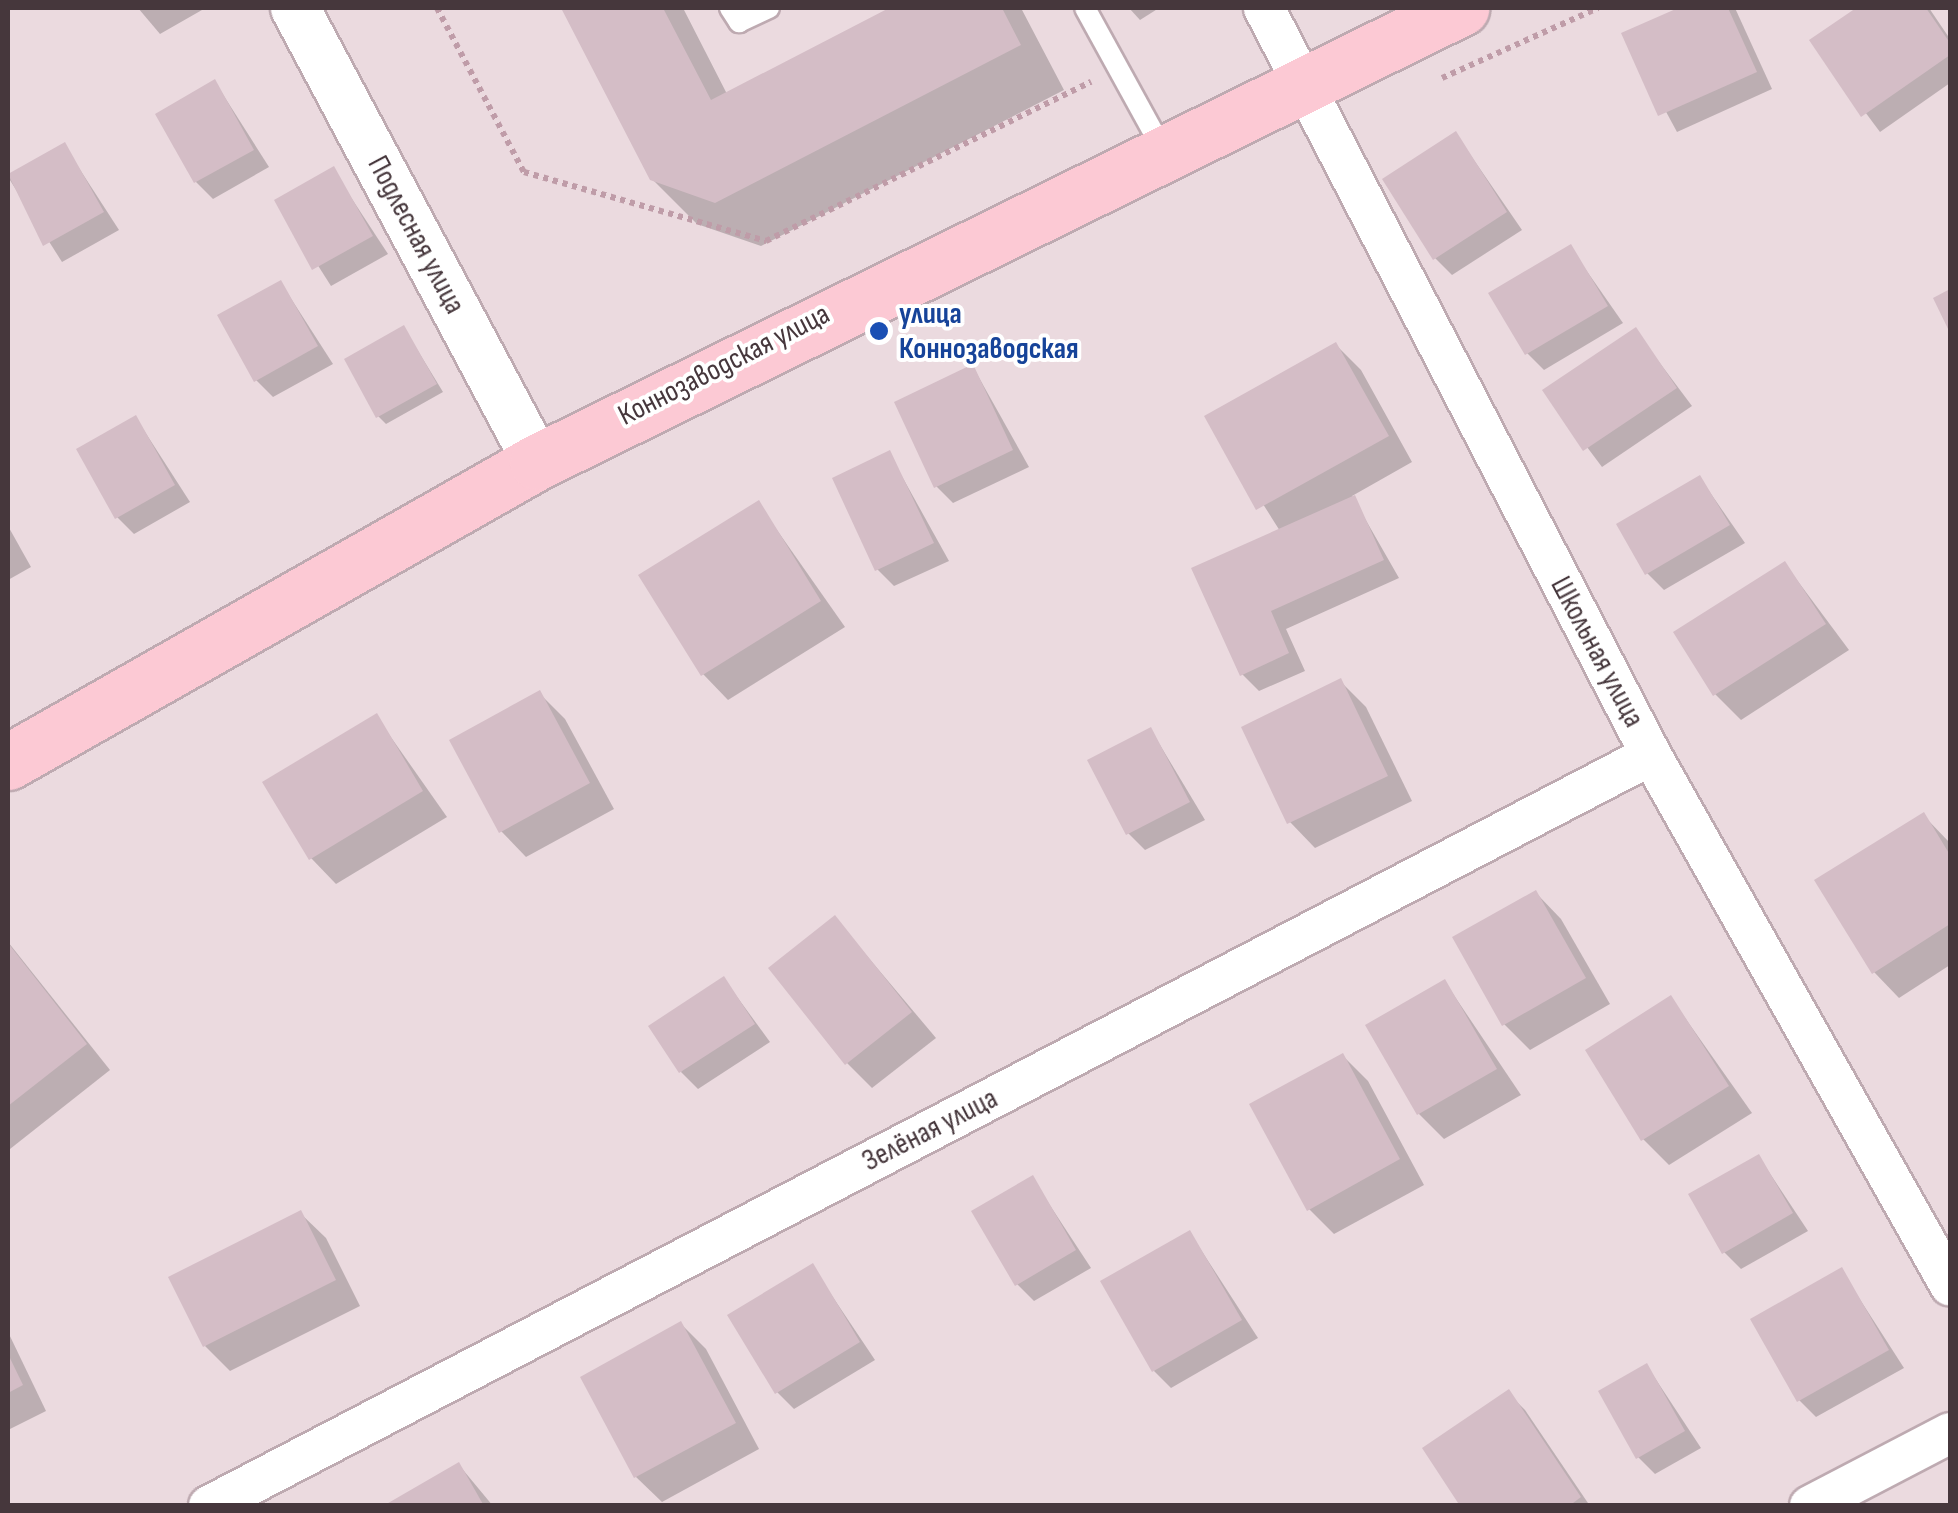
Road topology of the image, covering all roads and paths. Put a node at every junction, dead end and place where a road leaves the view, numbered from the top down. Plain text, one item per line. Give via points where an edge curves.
1 (295, 8) edge
2 (437, 8) edge
3 (730, 8) edge
4 (769, 8) edge
5 (1085, 8) edge
6 (1264, 8) edge
7 (1462, 8) edge
8 (1598, 8) edge
9 (1119, 69) junction
10 (1435, 82) dead end
11 (1302, 86) junction
12 (1164, 152) junction
13 (538, 462) junction
14 (1651, 755) junction
15 (8, 762) edge
16 (1950, 1285) edge
17 (1950, 1433) edge
18 (209, 1506) edge
19 (1810, 1506) edge

1 - 13 street, Подлесная улица
2 - 9 path via 524,172 766,241
3 - 4 lane via 739,22
5 - 9 lane
6 - 11 street, Школьная улица
7 - 11 main road, Коннозаводская улица
8 - 10 path
9 - 12 lane
11 - 12 main road, Коннозаводская улица
11 - 14 street, Школьная улица
12 - 13 main road, Коннозаводская улица
13 - 15 main road, Коннозаводская улица
14 - 16 street, Школьная улица
14 - 18 street, Зелёная улица
17 - 19 street

